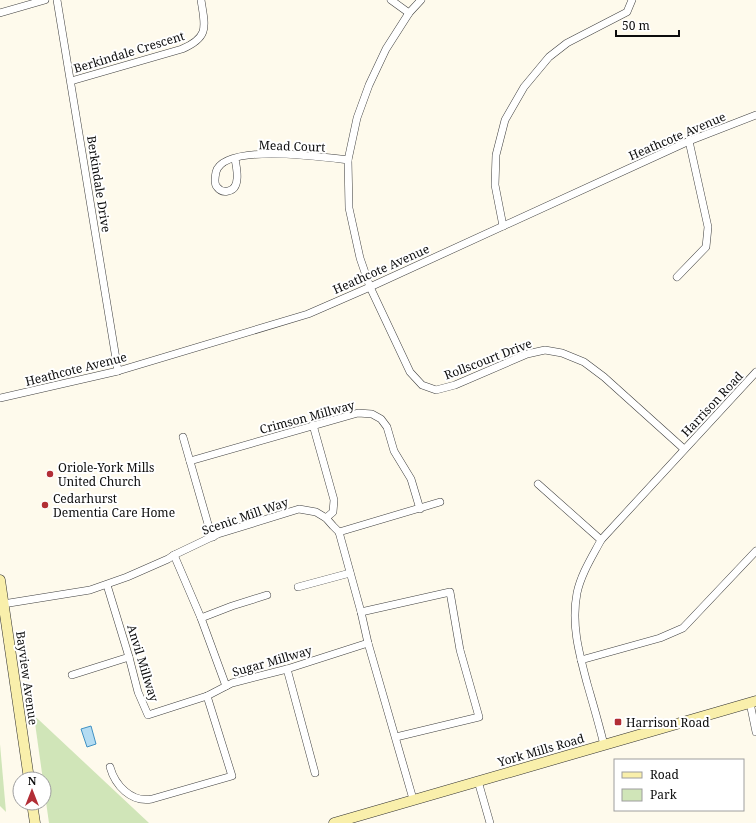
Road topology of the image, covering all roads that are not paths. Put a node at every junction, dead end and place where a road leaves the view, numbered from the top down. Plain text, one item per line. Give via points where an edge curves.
1 (45, 0) edge
2 (57, 0) edge
3 (201, 0) edge
4 (391, 0) edge
5 (421, 0) edge
6 (632, 0) edge
7 (410, 13) junction
8 (0, 14) edge
9 (71, 81) junction
10 (756, 115) edge
11 (688, 141) junction
12 (235, 159) junction
13 (348, 160) junction
14 (503, 226) junction
15 (676, 277) dead end
16 (370, 287) junction
17 (118, 371) junction
18 (756, 372) edge
19 (0, 398) edge
20 (313, 426) junction
21 (183, 437) dead end
22 (684, 449) junction
23 (190, 462) junction
24 (538, 484) dead end
25 (440, 502) dead end
26 (420, 509) junction
27 (326, 518) junction
28 (339, 532) junction
29 (213, 537) junction
30 (601, 540) junction
31 (756, 551) edge
32 (174, 555) junction
33 (350, 574) junction
34 (0, 580) edge
35 (107, 585) junction
36 (298, 587) dead end
37 (267, 595) dead end
38 (3, 604) junction
39 (361, 612) junction
40 (201, 618) junction
41 (368, 643) junction
42 (129, 657) junction
43 (581, 660) junction
44 (287, 669) junction
45 (72, 675) dead end
46 (226, 686) junction
47 (207, 696) junction
48 (753, 702) edge
49 (756, 732) edge
50 (396, 737) junction
51 (604, 745) junction
52 (110, 767) dead end
53 (28, 771) edge
54 (315, 773) dead end
55 (478, 781) junction
56 (413, 799) junction
57 (33, 811) edge
58 (35, 823) edge
59 (334, 823) edge
60 (490, 823) edge

1 - 8 street
2 - 9 street, Berkindale Drive
3 - 9 street, Berkindale Crescent via 204,21 202,34 195,43
4 - 7 street
5 - 7 street, Rollscourt Drive
6 - 14 street via 627,12 567,43 549,57 524,87 512,107 505,120 496,155 495,185
7 - 13 street, Rollscourt Drive via 386,49 369,85 357,118
9 - 17 street, Berkindale Drive
10 - 11 street, Heathcote Avenue
11 - 14 street, Heathcote Avenue
11 - 15 street via 708,227 706,247
12 - 12 street, Mead Court via 224,162 216,173 216,184 223,192 236,186
12 - 13 street, Mead Court via 265,154 308,155
13 - 16 street, Rollscourt Drive via 349,208 360,258
14 - 16 street, Heathcote Avenue
16 - 17 street, Heathcote Avenue via 308,314
16 - 22 street, Rollscourt Drive via 410,372 422,385 436,390 455,385 527,354 545,350 562,353 584,362 604,377
17 - 19 street, Heathcote Avenue
18 - 22 street, Harrison Road
20 - 23 street, Crimson Millway
20 - 26 street, Crimson Millway via 358,413 372,414 381,419 387,427 394,451 411,479
20 - 27 street via 334,500 333,512
21 - 23 street
22 - 30 street, Harrison Road
23 - 29 street
24 - 30 street
25 - 26 street
26 - 28 street
27 - 28 street, Scenic Mill Way
27 - 29 street, Scenic Mill Way via 316,512 299,509
28 - 33 street, Scenic Mill Way
29 - 32 street, Scenic Mill Way
30 - 43 street, Harrison Road via 587,565 575,608 574,625
31 - 43 street via 683,628 660,638
32 - 35 street, Scenic Mill Way
32 - 40 street, Sugar Millway
33 - 36 street
33 - 39 street, Scenic Mill Way
34 - 38 main road, Bayview Avenue
35 - 38 street, Scenic Mill Way
35 - 42 street, Anvil Millway
37 - 40 street
38 - 53 main road, Bayview Avenue
39 - 41 street, Scenic Mill Way
39 - 50 street via 450,592 460,650 480,716
40 - 46 street, Sugar Millway
41 - 44 street, Sugar Millway
41 - 50 street, Scenic Mill Way
42 - 45 street
42 - 47 street, Anvil Millway via 138,692 148,715
43 - 51 street, Harrison Road
44 - 46 street, Sugar Millway via 240,680
44 - 54 street
46 - 47 street, Anvil Millway
47 - 52 street via 232,776 145,800 134,798 122,789
48 - 49 street
48 - 51 main road, York Mills Road
50 - 56 street, Scenic Mill Way
51 - 55 main road, York Mills Road
55 - 56 main road, York Mills Road
55 - 60 street
56 - 59 main road, York Mills Road
57 - 58 main road

